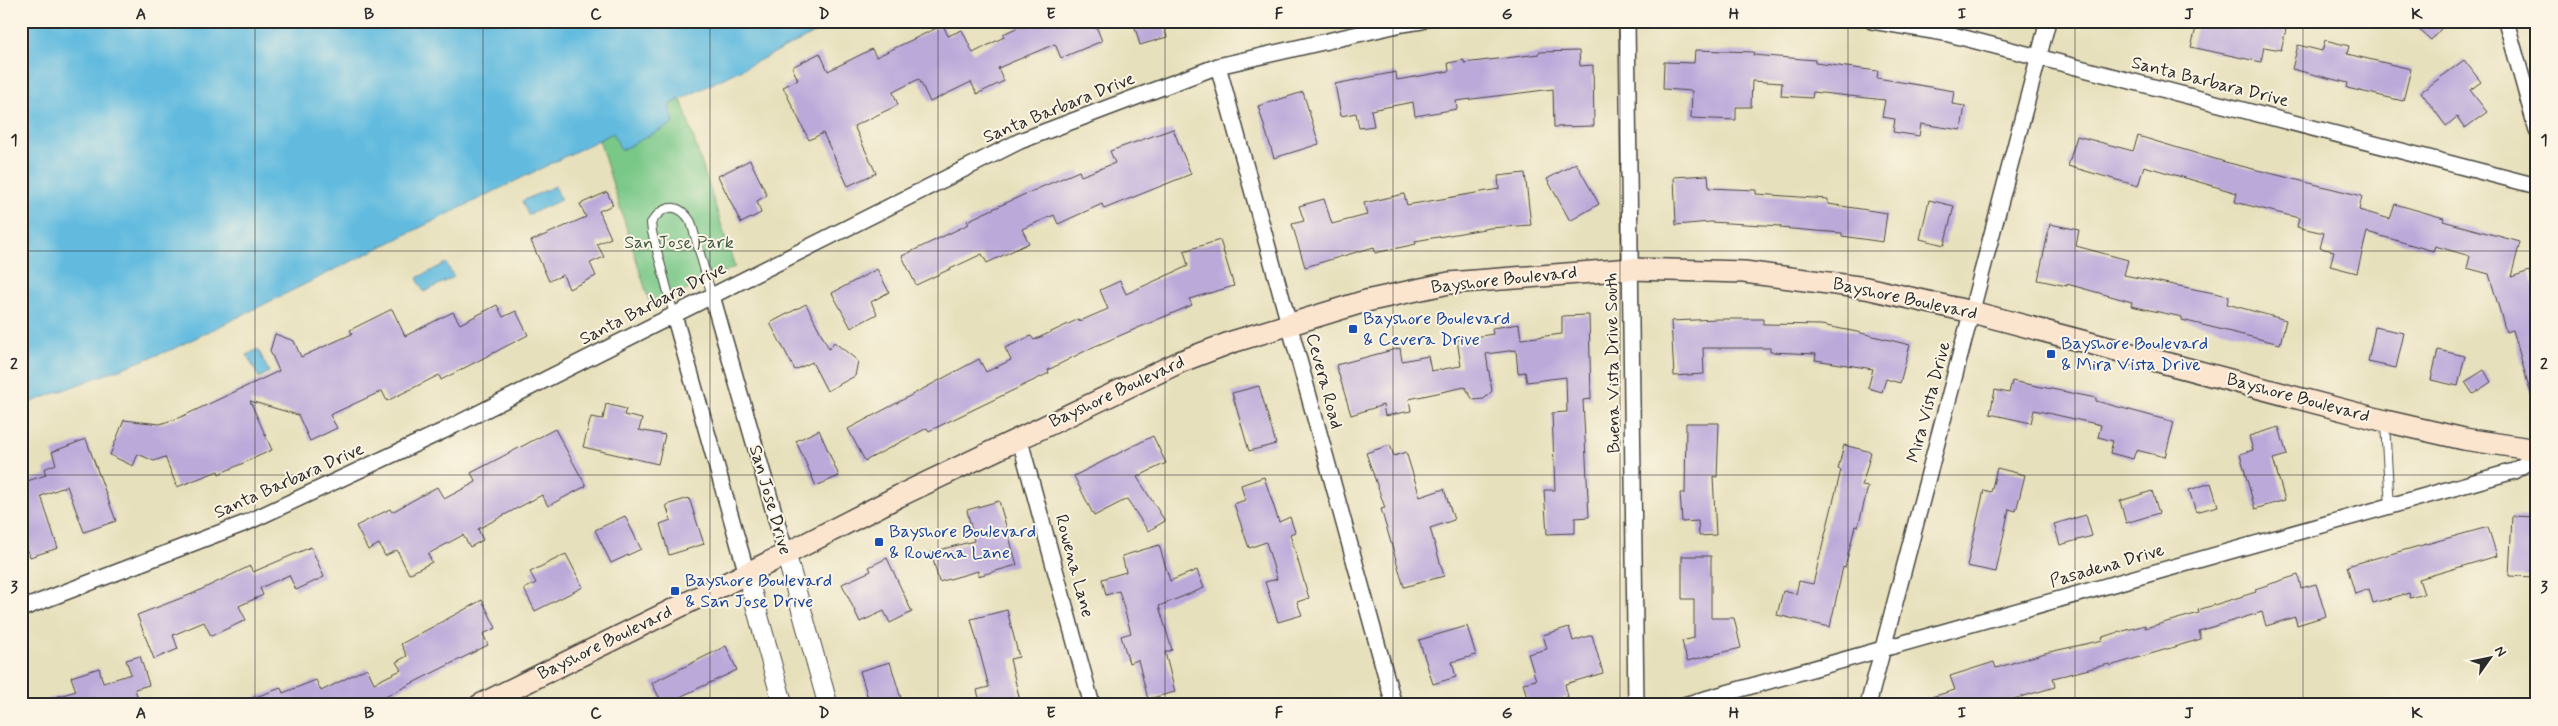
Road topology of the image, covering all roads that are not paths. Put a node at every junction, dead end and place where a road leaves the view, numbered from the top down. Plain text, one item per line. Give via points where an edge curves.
1 (1422, 21) edge
2 (1626, 21) edge
3 (1872, 21) edge
4 (2048, 21) edge
5 (2506, 21) edge
6 (2038, 57) junction
7 (1218, 66) junction
8 (2537, 131) edge
9 (2537, 186) edge
10 (1631, 269) junction
11 (712, 296) junction
12 (1972, 312) junction
13 (674, 314) junction
14 (1289, 324) junction
15 (2385, 421) junction
16 (1019, 437) junction
17 (2537, 450) edge
18 (2537, 456) edge
19 (2390, 507) junction
20 (786, 554) junction
21 (747, 574) junction
22 (21, 609) edge
23 (1883, 648) junction
24 (480, 705) edge
25 (783, 705) edge
26 (828, 705) edge
27 (1092, 705) edge
28 (1394, 705) edge
29 (1636, 705) edge
30 (1684, 705) edge
31 (1868, 705) edge

1 - 7 street, Santa Barbara Drive
2 - 10 street, Buena Vista Drive South
3 - 6 street, Santa Barbara Drive via 1945,33
4 - 6 street, Mira Vista Drive
5 - 8 street
6 - 9 street, Santa Barbara Drive
6 - 12 street, Mira Vista Drive
7 - 11 street, Santa Barbara Drive via 1020,141
7 - 14 street, Cevera Road
10 - 12 main road, Bayshore Boulevard via 1744,272 1866,288
10 - 14 main road, Bayshore Boulevard via 1449,283 1366,300
10 - 29 street, Buena Vista Drive South
11 - 13 street, Santa Barbara Drive
11 - 13 lane via 691,222 685,212 676,207 662,210 651,223 652,232
11 - 20 street, San Jose Drive
12 - 15 main road, Bayshore Boulevard
12 - 23 street, Mira Vista Drive
13 - 21 street
13 - 22 street, Santa Barbara Drive via 443,431 248,522
14 - 16 main road, Bayshore Boulevard via 1182,361
14 - 28 street, Cevera Road
15 - 17 main road, Bayshore Boulevard via 2464,439
15 - 19 lane
16 - 20 main road, Bayshore Boulevard
16 - 27 street, Rowena Lane
18 - 19 street, Pasadena Drive via 2514,471
19 - 23 street, Pasadena Drive
20 - 21 main road, Bayshore Boulevard
20 - 26 street, San Jose Drive
21 - 24 main road, Bayshore Boulevard
21 - 25 street
23 - 30 street, Pasadena Drive
23 - 31 street, Mira Vista Drive

